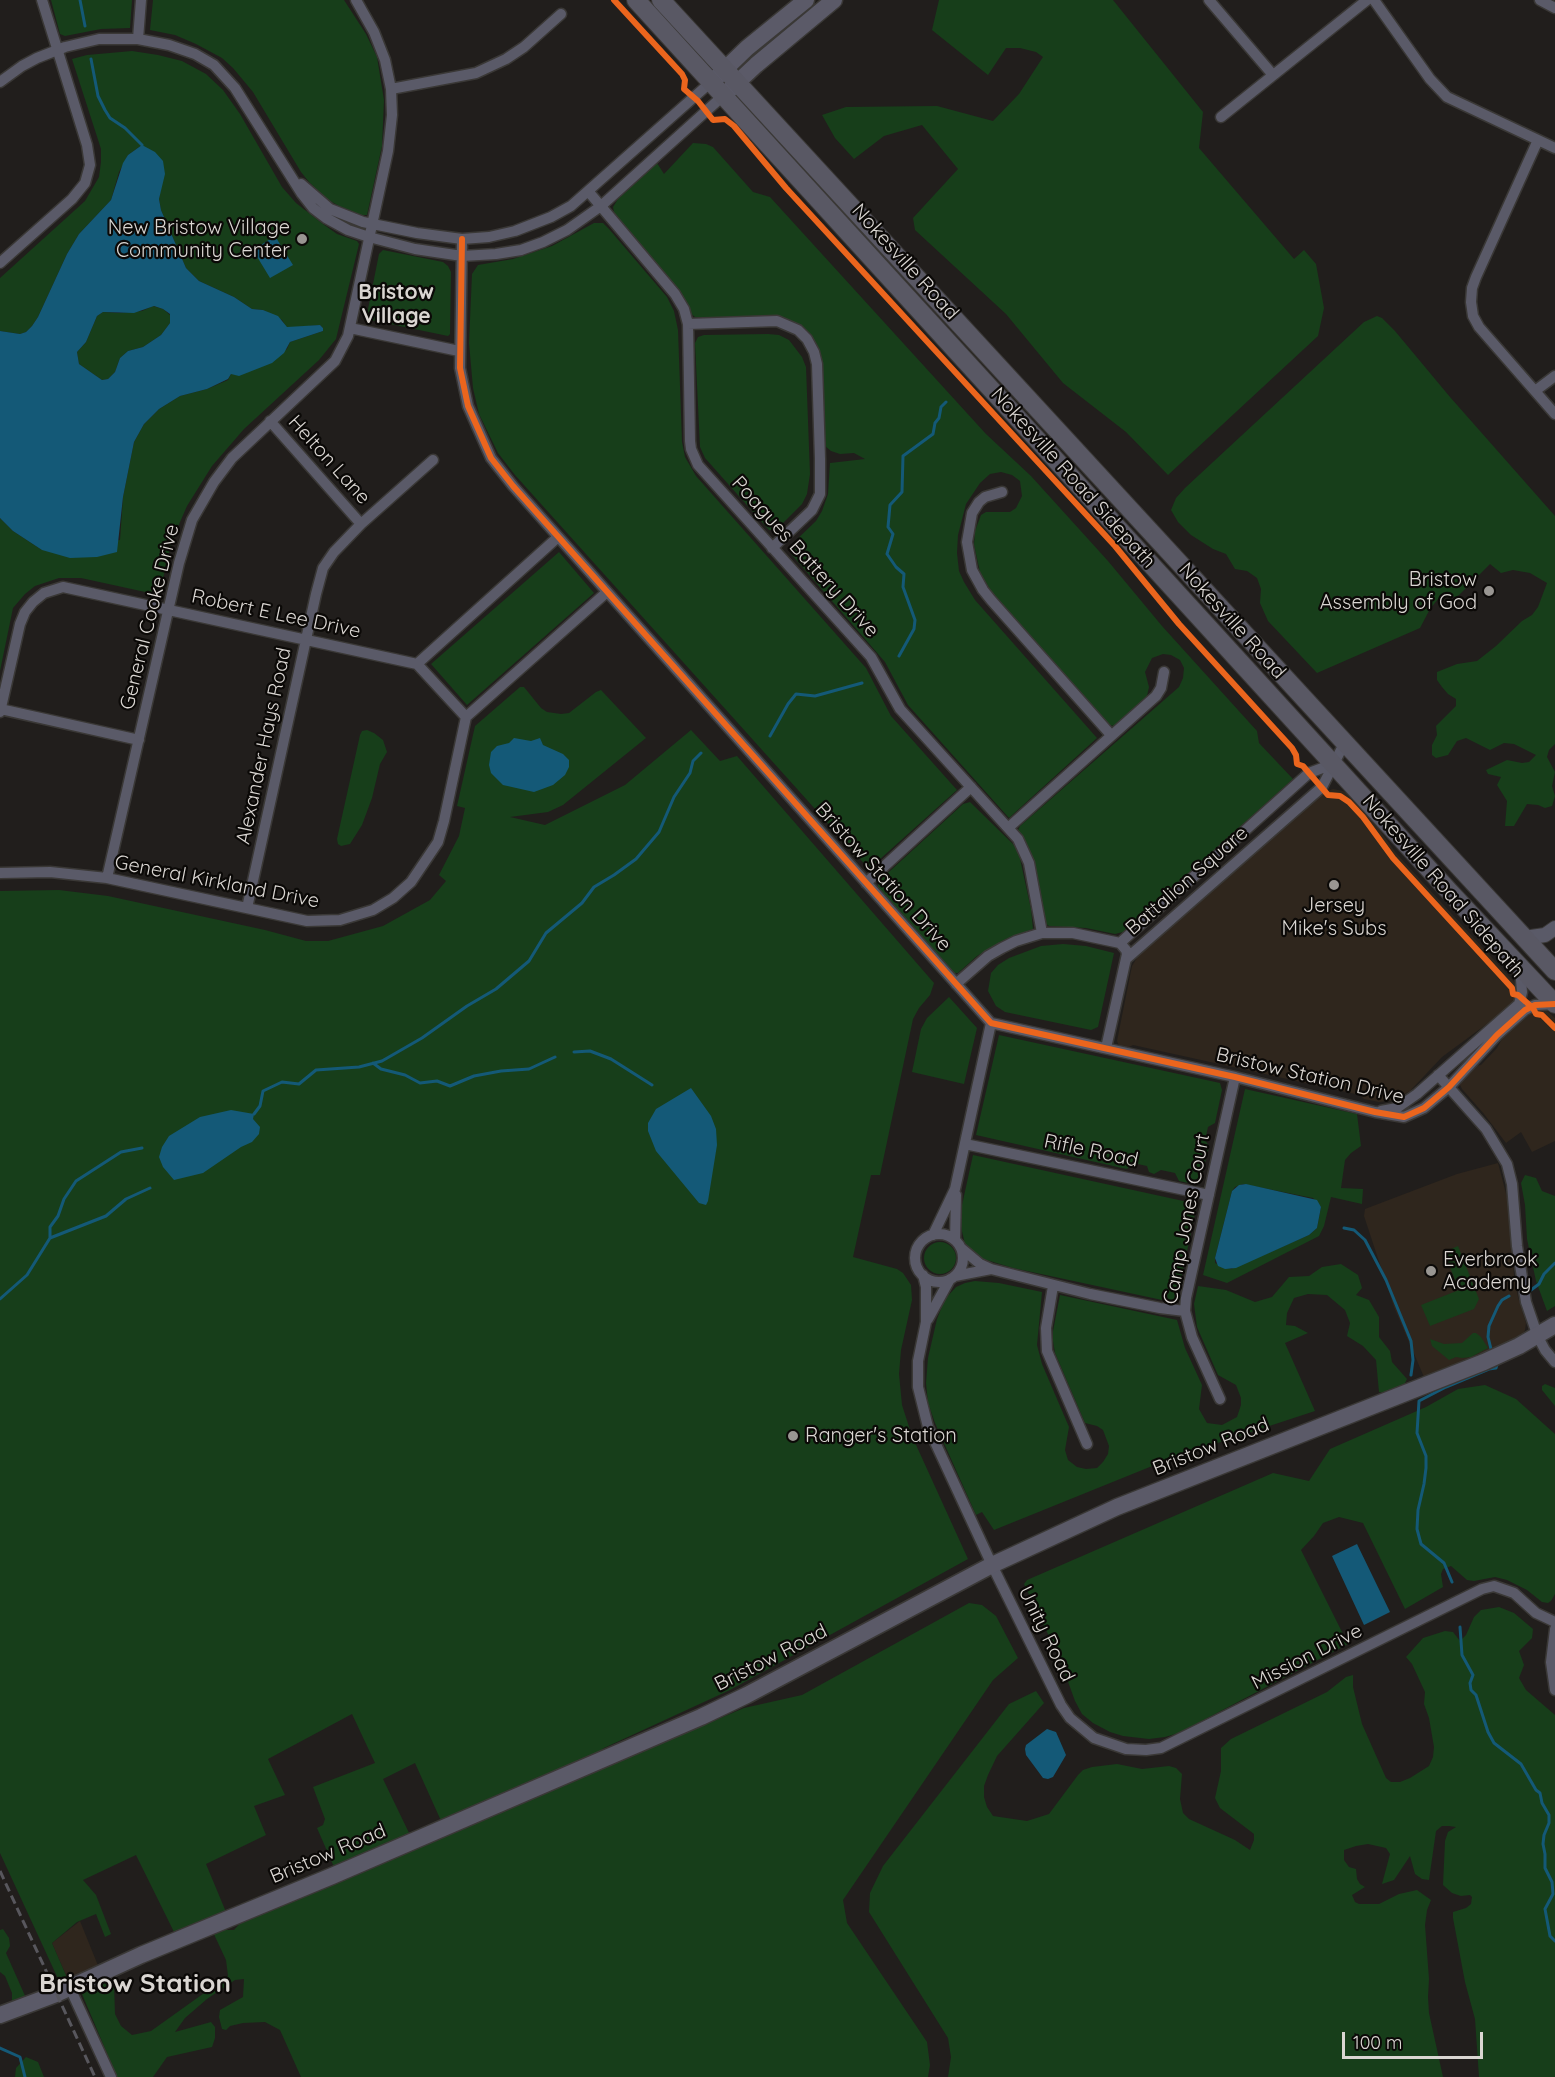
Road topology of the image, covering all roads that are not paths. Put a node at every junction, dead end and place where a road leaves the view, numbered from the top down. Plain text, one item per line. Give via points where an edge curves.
1 (42, 0) edge
2 (141, 0) edge
3 (356, 0) edge
4 (636, 0) edge
5 (661, 0) edge
6 (806, 0) edge
7 (834, 0) edge
8 (1209, 0) edge
9 (1367, 0) edge
10 (1374, 0) edge
11 (1540, 0) edge
12 (1555, 8) edge
13 (561, 14) dead end
14 (138, 39) junction
15 (57, 50) junction
16 (1273, 75) junction
17 (0, 82) edge
18 (724, 82) junction
19 (391, 89) junction
20 (1221, 117) dead end
21 (1538, 140) junction
22 (1555, 148) edge
23 (289, 175) junction
24 (588, 191) junction
25 (600, 206) junction
26 (372, 224) junction
27 (369, 237) junction
28 (462, 239) junction
29 (462, 256) junction
30 (0, 263) edge
31 (688, 324) junction
32 (350, 327) junction
33 (459, 351) junction
34 (1555, 376) edge
35 (1535, 392) junction
36 (1555, 414) edge
37 (270, 421) junction
38 (433, 460) dead end
39 (1002, 492) dead end
40 (361, 524) junction
41 (558, 537) junction
42 (772, 548) junction
43 (607, 592) junction
44 (168, 609) junction
45 (306, 639) junction
46 (417, 664) junction
47 (1164, 672) dead end
48 (0, 710) edge
49 (466, 717) junction
50 (1111, 735) junction
51 (139, 740) junction
52 (1345, 742) junction
53 (1333, 764) junction
54 (971, 787) junction
55 (1008, 828) junction
56 (0, 873) edge
57 (107, 878) junction
58 (866, 883) junction
59 (248, 908) junction
60 (1555, 928) edge
61 (1042, 933) junction
62 (1524, 938) junction
63 (1119, 944) junction
64 (1126, 959) junction
65 (1520, 967) junction
66 (1555, 967) edge
67 (956, 984) junction
68 (1555, 1004) edge
69 (991, 1023) junction
70 (1106, 1048) junction
71 (1438, 1075) junction
72 (1235, 1077) junction
73 (1449, 1088) junction
74 (1375, 1112) junction
75 (965, 1144) junction
76 (956, 1189) junction
77 (1209, 1195) junction
78 (933, 1235) junction
79 (958, 1244) junction
80 (991, 1269) junction
81 (922, 1275) junction
82 (952, 1277) junction
83 (1053, 1286) junction
84 (1185, 1311) junction
85 (926, 1322) junction
86 (1555, 1325) edge
87 (1538, 1337) junction
88 (1555, 1362) edge
89 (1220, 1399) dead end
90 (1087, 1444) dead end
91 (992, 1564) junction
92 (1555, 1622) edge
93 (1555, 1629) edge
94 (1555, 1690) edge
95 (1070, 1718) joint
96 (70, 1988) junction
97 (0, 2015) edge
98 (111, 2077) edge

1 - 15 street
2 - 14 street
3 - 19 street, General Cooke Drive via 374,32
4 - 18 highway, Nokesville Road
5 - 18 highway, Nokesville Road
6 - 18 main road
7 - 18 main road
8 - 16 street
9 - 16 street
10 - 21 street via 1447,97
11 - 12 street
13 - 19 street via 524,47 476,74
14 - 15 street via 99,39
14 - 23 street via 195,54 220,71 243,98
15 - 17 street via 22,66
15 - 30 street via 87,145 88,177 72,199
16 - 20 street
18 - 24 street
18 - 25 street
18 - 52 highway, Nokesville Road
18 - 53 highway, Nokesville Road
19 - 26 street, General Cooke Drive via 390,137
21 - 22 street
21 - 35 street via 1476,277 1471,302 1479,327
23 - 26 street via 330,209
23 - 27 street via 313,208 348,230
24 - 25 street, Poagues Battery Drive
24 - 28 street via 562,211 534,225
25 - 29 street via 574,226 521,250
25 - 31 street, Poagues Battery Drive via 675,294
26 - 27 street, General Cooke Drive
26 - 28 street
27 - 29 street
27 - 32 street, General Cooke Drive
28 - 29 street, Bristow Station Drive
29 - 33 street, Bristow Station Drive
31 - 42 street, Poagues Battery Drive via 691,449 705,474
31 - 42 street via 777,321 798,330 814,352 820,494 812,510
32 - 33 street
32 - 37 street, General Cooke Drive via 335,361
33 - 41 street, Bristow Station Drive via 462,386 491,458
34 - 35 street
35 - 36 street
37 - 40 street, Helton Lane
37 - 44 street, General Cooke Drive via 228,464 198,507
38 - 40 street, Alexander Hays Road
39 - 50 street via 985,497 972,513 967,534 972,570 983,590
40 - 45 street, Alexander Hays Road via 323,568
41 - 43 street, Bristow Station Drive
41 - 46 street
42 - 54 street, Poagues Battery Drive via 871,657 900,709
43 - 49 street
43 - 58 street, Bristow Station Drive
44 - 45 street, Robert E Lee Drive
44 - 48 street, Robert E Lee Drive via 72,588 44,593 29,607 20,624
44 - 51 street, General Cooke Drive
45 - 46 street, Robert E Lee Drive
45 - 59 street, Alexander Hays Road
46 - 49 street
47 - 50 street via 1156,696
48 - 51 street
49 - 59 street, General Kirkland Drive via 438,842 403,891 373,910 330,922
50 - 55 street
51 - 57 street, General Cooke Drive
52 - 53 street, Battalion Square
52 - 62 highway, Nokesville Road
53 - 63 street, Battalion Square via 1309,773
53 - 64 street, Battalion Square via 1322,786
53 - 65 highway, Nokesville Road
54 - 55 street, Poagues Battery Drive
54 - 58 street
55 - 61 street, Poagues Battery Drive via 1025,852
56 - 57 street, General Kirkland Drive via 50,872
57 - 59 street, General Kirkland Drive
58 - 67 street, Bristow Station Drive
60 - 62 street via 1545,935
61 - 63 street via 1081,934
61 - 67 street via 988,956
62 - 66 highway, Nokesville Road
63 - 64 street via 1126,950
64 - 70 street, Battalion Square
65 - 68 highway, Nokesville Road
65 - 71 street, Bristow Station Drive via 1519,1004
67 - 69 street, Bristow Station Drive
68 - 73 street, Bristow Station Drive via 1525,1010
69 - 70 street, Bristow Station Drive
69 - 75 street
70 - 72 street, Bristow Station Drive
71 - 73 street
71 - 74 street, Bristow Station Drive via 1397,1108
72 - 74 street, Bristow Station Drive
72 - 77 street, Camp Jones Court
73 - 74 street, Bristow Station Drive via 1411,1115
73 - 87 street via 1486,1129 1510,1173 1521,1275
75 - 76 street
75 - 77 street, Rifle Road
76 - 78 street
76 - 79 street
77 - 84 street, Camp Jones Court
78 - 79 street via 941,1234
78 - 81 street via 923,1240 916,1251
79 - 80 street
79 - 82 street via 963,1261
80 - 82 street
80 - 83 street
81 - 82 street via 935,1281
81 - 85 street
82 - 85 street
83 - 84 street
83 - 90 street via 1046,1328 1047,1351
84 - 89 street, Camp Jones Court via 1191,1337
85 - 91 street, Unity Road via 918,1361 922,1408
86 - 87 main road, Bristow Road
87 - 88 street
87 - 91 main road, Bristow Road via 1408,1393 1117,1507
91 - 95 street, Unity Road
91 - 96 main road, Bristow Road via 701,1717
92 - 95 street, Mission Drive via 1536,1613 1514,1593 1494,1586 1161,1748 1126,1749 1109,1745
93 - 94 street via 1551,1662
96 - 97 main road, Bristow Road
96 - 98 street

